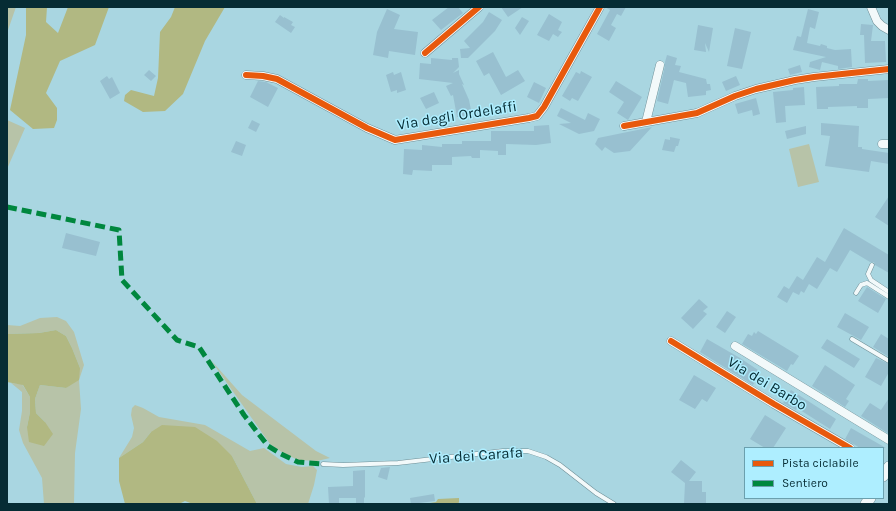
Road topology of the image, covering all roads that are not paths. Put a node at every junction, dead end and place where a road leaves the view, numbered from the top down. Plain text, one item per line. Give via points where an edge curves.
1 (479, 7) edge
2 (600, 7) edge
3 (871, 7) edge
4 (889, 30) edge
5 (425, 53) dead end
6 (660, 65) dead end
7 (889, 69) edge
8 (246, 75) dead end
9 (646, 122) junction
10 (624, 126) dead end
11 (872, 266) dead end
12 (889, 292) edge
13 (856, 293) dead end
14 (889, 297) edge
15 (852, 339) dead end
16 (671, 341) dead end
17 (735, 346) dead end
18 (889, 361) edge
19 (889, 440) edge
20 (848, 447) edge
21 (323, 464) dead end
22 (614, 504) edge

1 - 5 street
2 - 8 street, Via degli Ordelaffi via 544,107 537,116 528,118 396,140 367,128 277,80
3 - 4 street via 879,24
6 - 9 street
7 - 9 street via 814,77 774,85 731,97 697,113
9 - 10 street
11 - 12 lane via 868,274 871,280
13 - 14 lane via 861,285 867,283
15 - 18 lane
16 - 20 street, Via dei Barbo
17 - 19 street
21 - 22 lane, Via dei Carafa via 384,464 503,451 528,452 553,461

